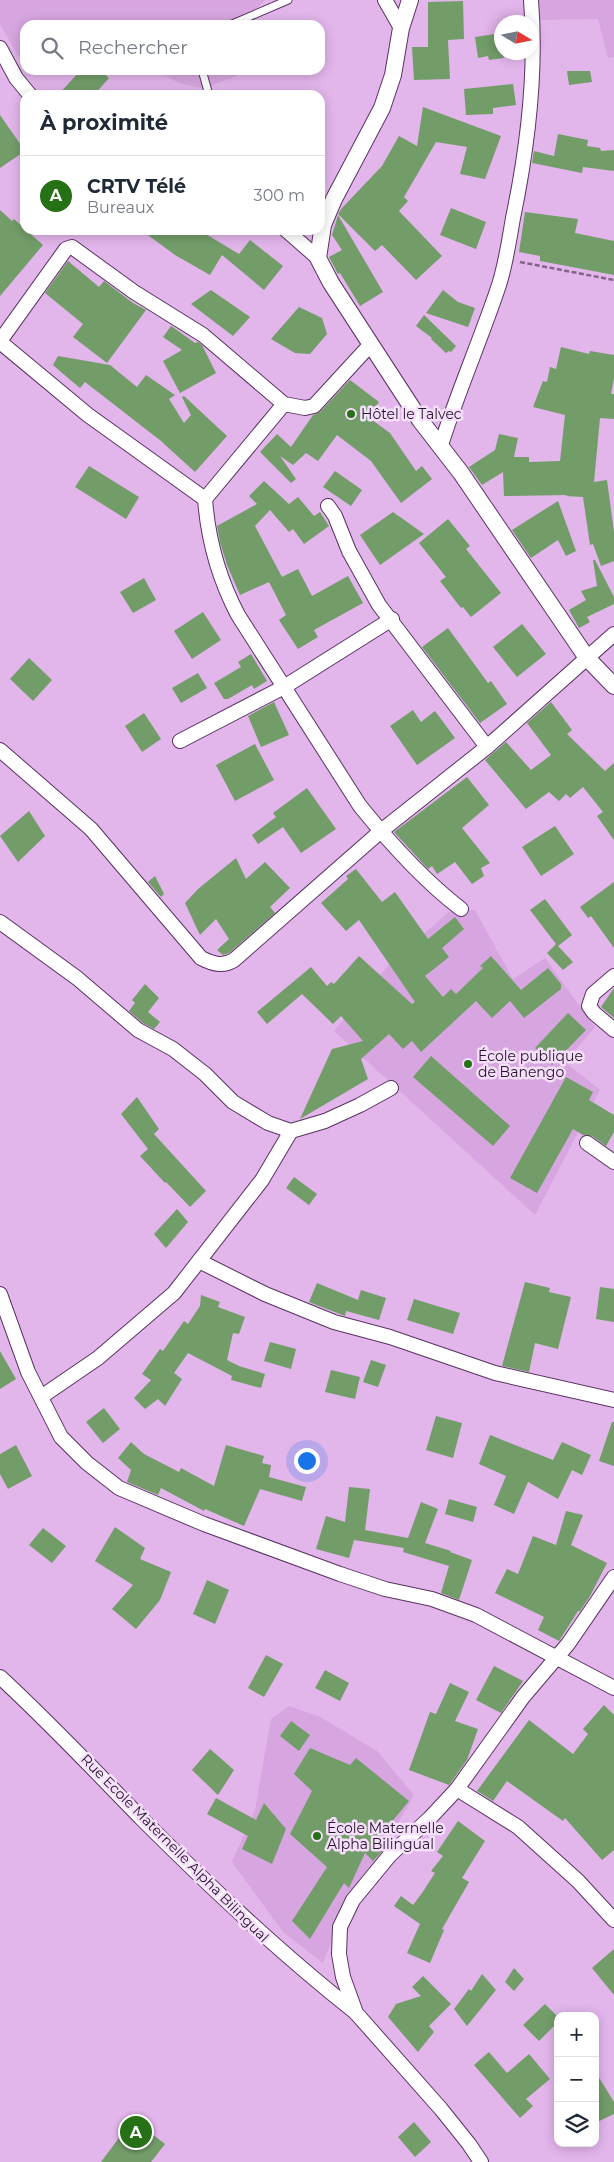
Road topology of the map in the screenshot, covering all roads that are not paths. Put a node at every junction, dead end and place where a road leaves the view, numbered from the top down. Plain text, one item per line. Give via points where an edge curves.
1 (288, 0) edge
2 (385, 0) edge
3 (410, 0) edge
4 (531, 0) edge
5 (242, 20) edge
6 (401, 28) junction
7 (0, 51) edge
8 (203, 75) edge
9 (26, 90) edge
10 (208, 90) edge
11 (325, 223) edge
12 (292, 235) edge
13 (322, 235) edge
14 (318, 258) junction
15 (0, 342) edge
16 (371, 344) junction
17 (284, 404) junction
18 (441, 445) junction
19 (205, 498) junction
20 (328, 506) dead end
21 (392, 619) junction
22 (614, 634) edge
23 (587, 658) junction
24 (614, 686) edge
25 (284, 687) junction
26 (180, 741) dead end
27 (487, 746) junction
28 (0, 750) edge
29 (380, 831) junction
30 (461, 909) dead end
31 (0, 922) edge
32 (614, 976) edge
33 (614, 1030) edge
34 (391, 1088) dead end
35 (291, 1130) junction
36 (587, 1143) dead end
37 (614, 1162) edge
38 (199, 1261) junction
39 (0, 1294) edge
40 (41, 1397) junction
41 (614, 1400) edge
42 (614, 1577) edge
43 (558, 1657) junction
44 (0, 1677) edge
45 (614, 1688) edge
46 (457, 1789) junction
47 (614, 1920) edge
48 (356, 2013) junction
49 (480, 2162) edge

1 - 5 lane
2 - 6 street
3 - 6 street
4 - 18 street via 534,62 522,180 496,292
6 - 11 street via 393,75 382,108
7 - 9 street
8 - 10 lane
12 - 14 street
13 - 14 street
14 - 16 street
15 - 17 street via 66,248 72,246 134,292 203,335
15 - 19 street via 88,415
16 - 17 street via 314,406 305,408
16 - 18 street via 420,420
17 - 19 street
18 - 23 street
19 - 25 street via 212,548 224,589
20 - 21 street via 369,589
21 - 25 street
21 - 27 street
22 - 23 street
23 - 24 street
23 - 27 street
25 - 26 street
25 - 29 street via 360,806
27 - 29 street
28 - 29 street via 91,829 190,947 211,963 227,964 234,960
29 - 30 street via 435,888
31 - 35 street via 77,978 138,1030 174,1049 233,1102 268,1123
32 - 33 street via 593,994 590,1006
34 - 35 street via 325,1121
35 - 38 street via 262,1180
36 - 37 street
38 - 40 street via 174,1293 135,1328
38 - 41 street via 265,1294 334,1322 390,1337 495,1373
39 - 40 street via 28,1372
40 - 43 street via 61,1437 119,1488 204,1524 340,1574 476,1614
42 - 43 street
43 - 45 street
43 - 46 street via 523,1697
44 - 48 street, Rue Ecole Maternelle Alpha Bilingual via 268,1940
46 - 47 street via 518,1827 578,1881
46 - 48 street via 390,1854 353,1900 340,1927 339,1954 343,1977
48 - 49 street via 441,2109

